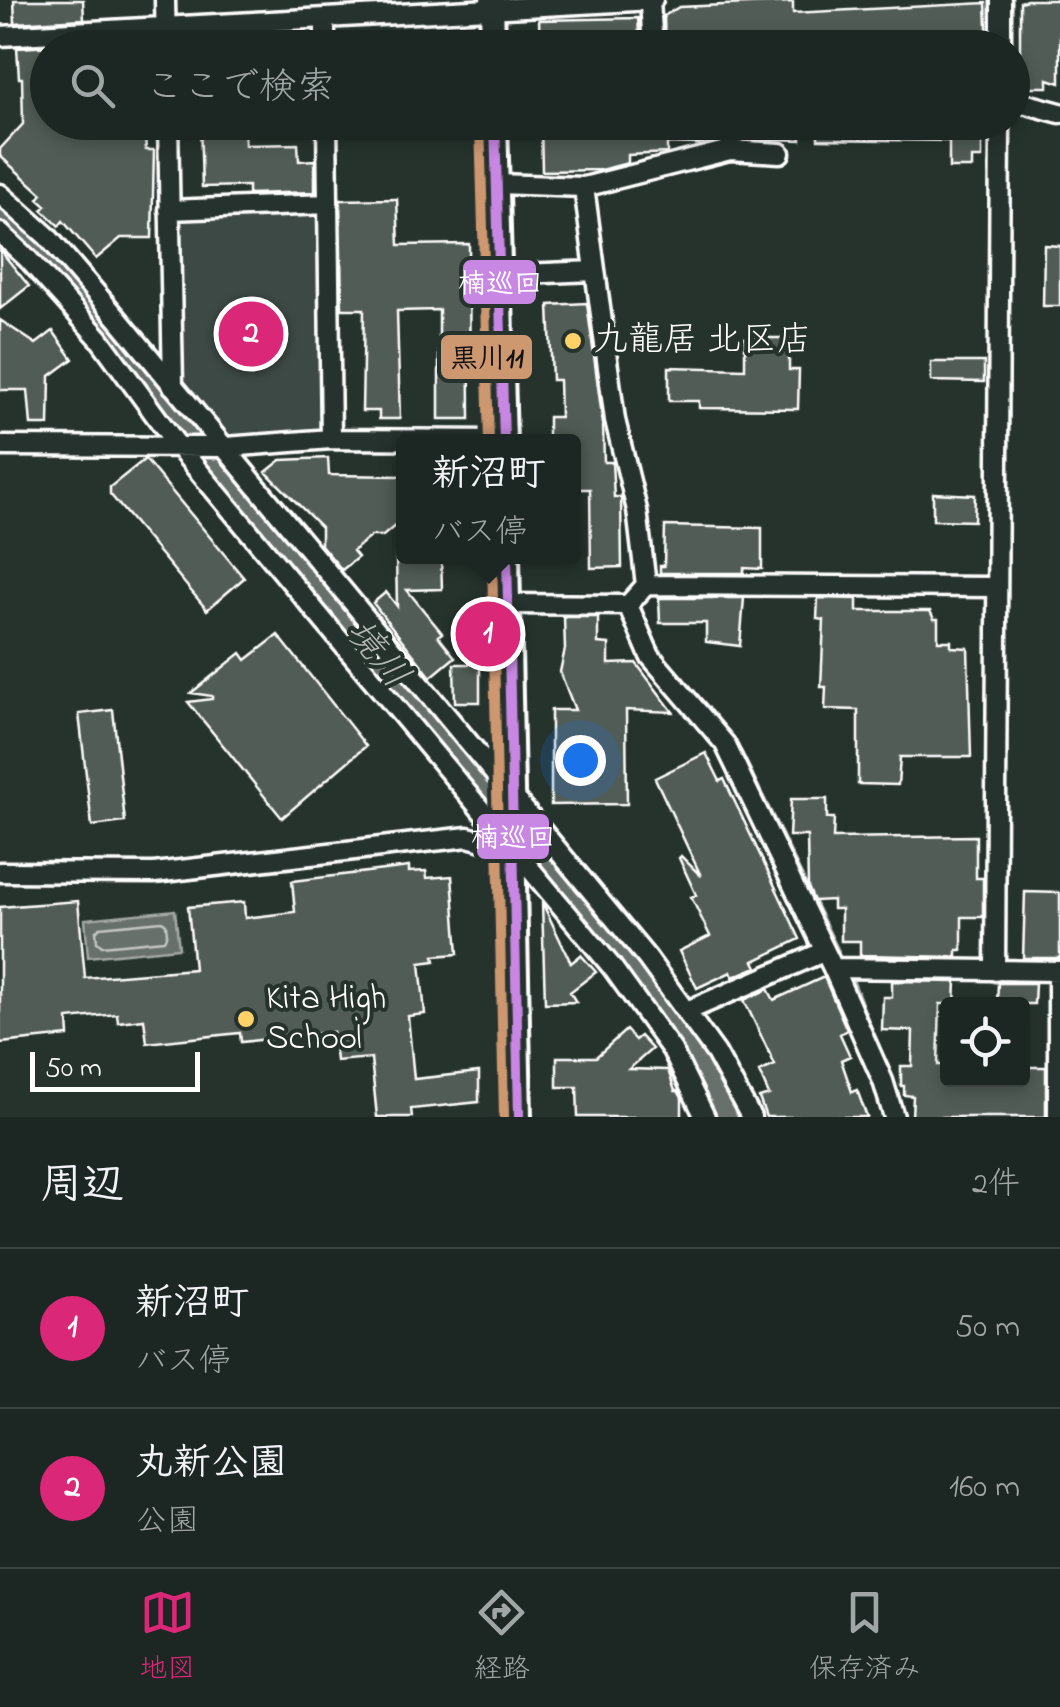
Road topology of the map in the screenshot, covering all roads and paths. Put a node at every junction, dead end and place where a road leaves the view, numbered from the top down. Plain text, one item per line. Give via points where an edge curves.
1 (165, 0) edge
2 (652, 0) edge
3 (1001, 0) edge
4 (492, 5) edge
5 (325, 20) junction
6 (166, 30) edge
7 (237, 30) edge
8 (325, 30) edge
9 (493, 30) edge
10 (653, 30) edge
11 (1001, 30) edge
12 (0, 36) edge
13 (30, 36) edge
14 (1030, 105) edge
15 (1060, 113) edge
16 (168, 140) edge
17 (326, 140) edge
18 (496, 140) edge
19 (730, 140) edge
20 (1000, 140) edge
21 (730, 150) junction
22 (780, 153) dead end
23 (497, 184) junction
24 (584, 187) junction
25 (0, 194) edge
26 (328, 204) junction
27 (169, 210) junction
28 (0, 233) edge
29 (594, 271) junction
30 (500, 275) junction
31 (173, 387) junction
32 (504, 434) edge
33 (331, 440) junction
34 (396, 440) edge
35 (178, 445) junction
36 (0, 446) edge
37 (225, 447) junction
38 (507, 564) edge
39 (646, 586) junction
40 (996, 587) junction
41 (508, 604) junction
42 (628, 606) junction
43 (512, 805) junction
44 (512, 845) junction
45 (0, 872) edge
46 (828, 960) junction
47 (994, 971) junction
48 (1059, 971) edge
49 (687, 1011) junction
50 (519, 1117) edge
51 (705, 1117) edge
52 (751, 1117) edge
53 (894, 1117) edge
54 (1058, 1117) edge

1 - 6 street
2 - 4 street
2 - 10 street
3 - 11 street
4 - 5 street
4 - 9 street
5 - 7 street
5 - 8 street
12 - 13 street
14 - 15 street
16 - 27 street
17 - 26 street
18 - 23 street
19 - 21 street
20 - 40 street
21 - 22 street
21 - 24 street
23 - 24 street
23 - 30 street
24 - 29 street
25 - 31 street via 47,236
26 - 27 street
26 - 33 street
27 - 31 street
28 - 35 street via 99,338
29 - 30 street
29 - 39 street
30 - 32 street
31 - 37 street
33 - 34 street
33 - 37 street
35 - 36 street
35 - 37 street
35 - 44 street
37 - 43 street
38 - 41 street
39 - 40 street
39 - 42 street
40 - 47 street
41 - 42 street
41 - 43 street
42 - 46 street via 650,656 725,744
43 - 44 street
43 - 49 street
44 - 45 street via 468,837 154,873
44 - 50 street
44 - 51 street via 672,1050
46 - 47 street
46 - 49 street
46 - 53 street
47 - 48 street
48 - 54 street
49 - 52 street

